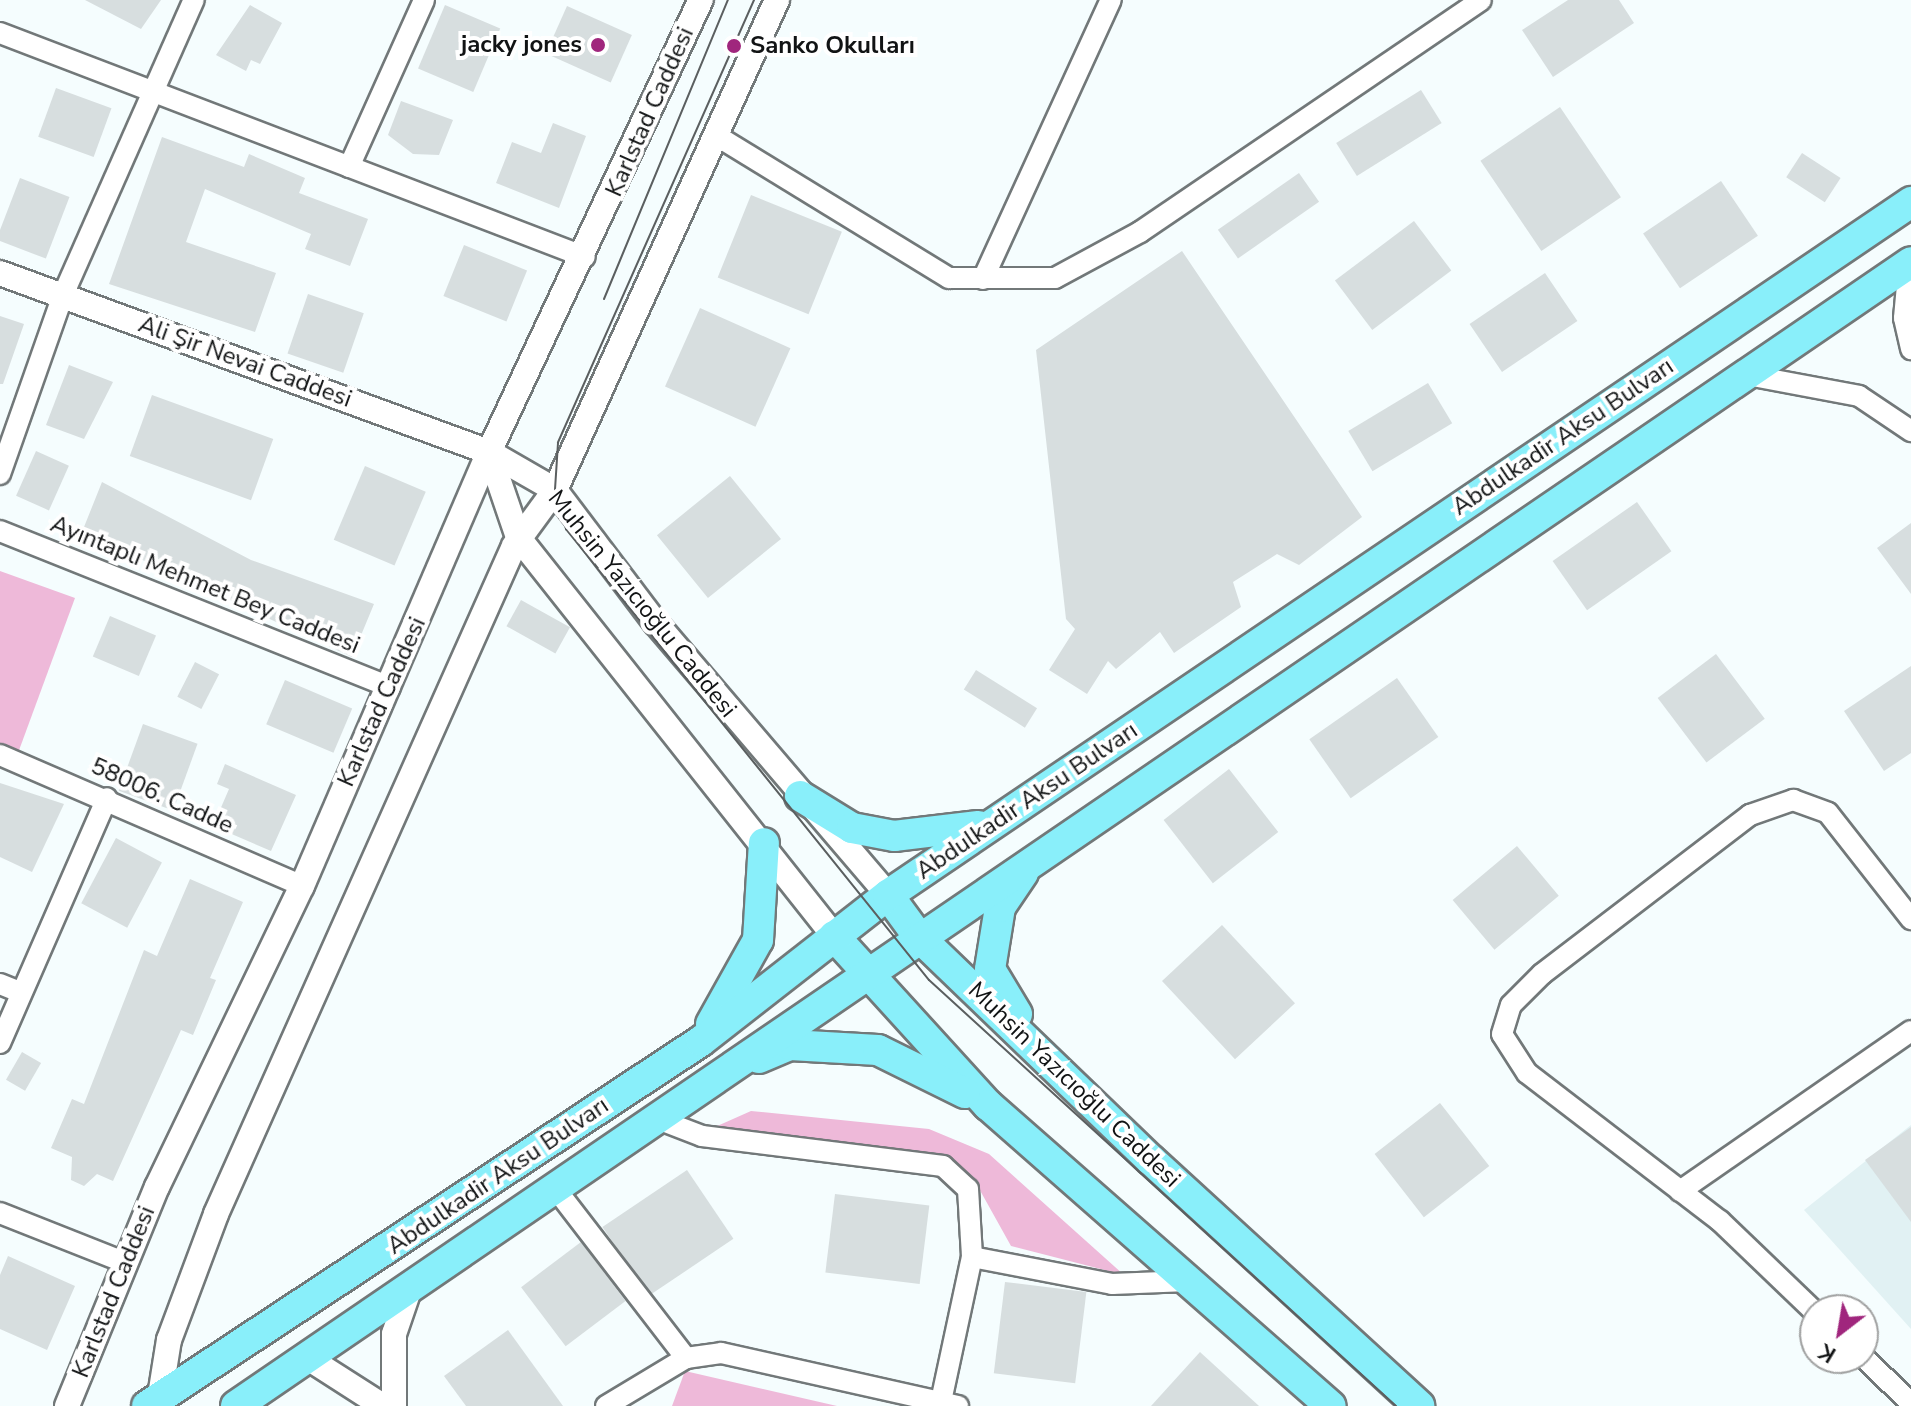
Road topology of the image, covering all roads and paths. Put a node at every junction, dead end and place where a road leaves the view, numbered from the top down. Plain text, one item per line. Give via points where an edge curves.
1 (194, 0) edge
2 (424, 0) edge
3 (701, 0) edge
4 (777, 0) edge
5 (1111, 0) edge
6 (1481, 0) edge
7 (0, 33) edge
8 (151, 91) junction
9 (717, 136) junction
10 (349, 167) junction
11 (1911, 202) edge
12 (585, 257) junction
13 (1910, 263) edge
14 (0, 273) edge
15 (983, 279) junction
16 (63, 295) junction
17 (1911, 349) edge
18 (1742, 374) junction
19 (1911, 431) edge
20 (489, 452) junction
21 (0, 474) edge
22 (555, 490) junction
23 (0, 531) edge
24 (518, 537) junction
25 (390, 687) junction
26 (0, 755) edge
27 (800, 796) junction
28 (107, 798) junction
29 (1010, 814) junction
30 (764, 843) junction
31 (1032, 860) junction
32 (302, 886) junction
33 (888, 895) junction
34 (1911, 919) edge
35 (834, 936) junction
36 (918, 936) junction
37 (864, 972) junction
38 (0, 984) edge
39 (20, 992) junction
40 (1911, 1031) edge
41 (701, 1041) junction
42 (0, 1043) edge
43 (1054, 1064) junction
44 (713, 1078) junction
45 (988, 1105) junction
46 (655, 1118) junction
47 (555, 1188) junction
48 (1680, 1191) junction
49 (0, 1213) edge
50 (972, 1257) junction
51 (126, 1263) junction
52 (1188, 1281) junction
53 (408, 1293) junction
54 (1799, 1298) edge
55 (686, 1358) junction
56 (311, 1360) junction
57 (1879, 1372) edge
58 (154, 1401) edge
59 (616, 1403) edge
60 (1911, 1403) edge
61 (947, 1404) edge
62 (67, 1406) edge
63 (236, 1406) edge
64 (383, 1406) edge
65 (394, 1406) edge
66 (1331, 1406) edge
67 (1419, 1406) edge

1 - 8 street
2 - 10 street
3 - 12 street, Karlstad Caddesi
4 - 9 street
5 - 15 street
6 - 15 street via 1140,232 1055,278
7 - 8 street
8 - 10 street
8 - 16 street
9 - 15 street via 908,259 949,278
9 - 22 street
10 - 12 street
11 - 29 main road, Abdulkadir Aksu Bulvarı
12 - 20 street, Karlstad Caddesi
13 - 17 street via 1904,318
13 - 18 main road, Abdulkadir Aksu Bulvarı
14 - 16 street, Ali Şir Nevai Caddesi
16 - 20 street, Ali Şir Nevai Caddesi
16 - 21 street
18 - 19 street via 1859,396
18 - 31 main road, Abdulkadir Aksu Bulvarı
20 - 22 street, Muhsin Yazıcıoğlu Caddesi
20 - 24 street, Muhsin Yazıcıoğlu Caddesi
20 - 25 street, Karlstad Caddesi
22 - 24 street
22 - 27 street, Muhsin Yazıcıoğlu Caddesi
23 - 25 street, Ayıntaplı Mehmet Bey Caddesi
24 - 30 street, Muhsin Yazıcıoğlu Caddesi
24 - 58 street via 216,1214 169,1340
25 - 32 street, Karlstad Caddesi
26 - 28 street, 58006. Cadde
27 - 29 main road via 852,828 894,836 962,832
27 - 33 street, Muhsin Yazıcıoğlu Caddesi
28 - 32 street, 58006. Cadde
28 - 39 street
29 - 33 main road, Abdulkadir Aksu Bulvarı
30 - 35 street, Muhsin Yazıcıoğlu Caddesi
30 - 41 main road via 758,940
31 - 36 main road, Abdulkadir Aksu Bulvarı
31 - 43 main road via 1000,907 990,969
32 - 51 street, Karlstad Caddesi
33 - 35 main road, Abdulkadir Aksu Bulvarı
33 - 36 main road, Muhsin Yazıcıoğlu Caddesi
34 - 48 street via 1828,813 1793,800 1750,815 1511,1005 1502,1034 1527,1073
35 - 37 main road, Muhsin Yazıcıoğlu Caddesi
35 - 41 main road, Abdulkadir Aksu Bulvarı
36 - 37 main road, Abdulkadir Aksu Bulvarı
36 - 43 main road, Muhsin Yazıcıoğlu Caddesi
37 - 44 main road, Abdulkadir Aksu Bulvarı
37 - 45 main road, Muhsin Yazıcıoğlu Caddesi
38 - 39 street
39 - 42 street
40 - 48 street
41 - 58 main road, Abdulkadir Aksu Bulvarı
43 - 67 main road, Muhsin Yazıcıoğlu Caddesi
44 - 45 main road via 790,1045 837,1044 878,1050
44 - 46 main road, Abdulkadir Aksu Bulvarı
45 - 52 main road, Muhsin Yazıcıoğlu Caddesi
46 - 47 main road, Abdulkadir Aksu Bulvarı
46 - 50 street via 702,1136 943,1166 968,1189
47 - 53 main road, Abdulkadir Aksu Bulvarı
47 - 55 street
48 - 54 street
49 - 51 street
50 - 52 street via 1112,1284
50 - 61 street
51 - 62 street, Karlstad Caddesi
52 - 66 main road, Muhsin Yazıcıoğlu Caddesi
53 - 56 main road, Abdulkadir Aksu Bulvarı
53 - 65 street via 394,1334
55 - 59 street
55 - 61 street via 721,1353
56 - 63 main road, Abdulkadir Aksu Bulvarı
56 - 64 street
57 - 60 street

